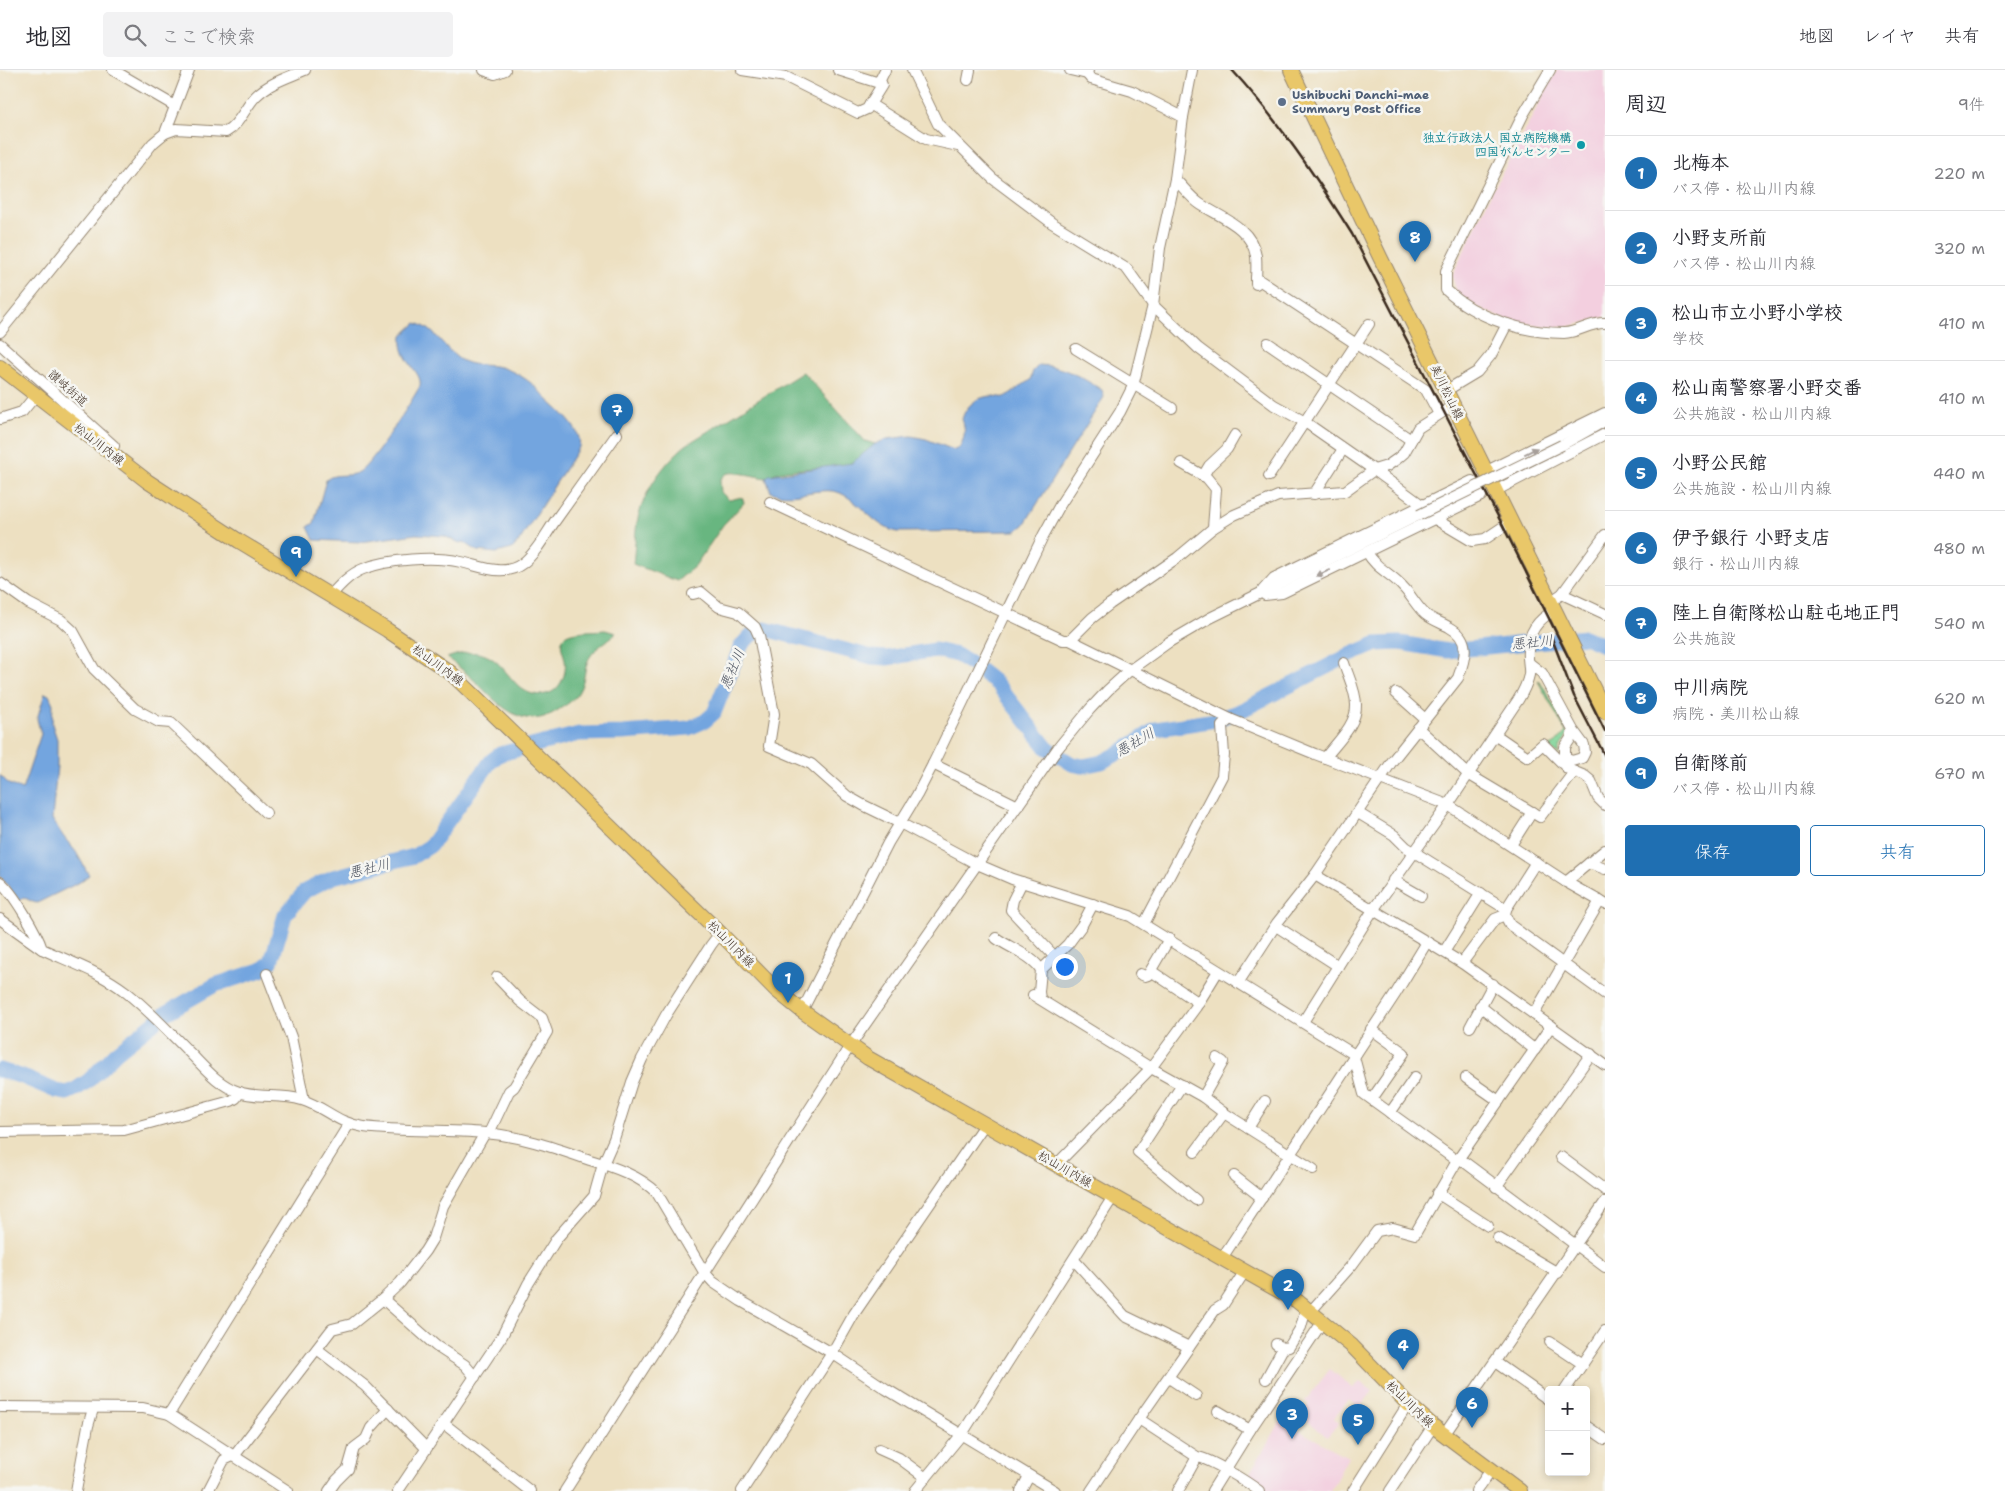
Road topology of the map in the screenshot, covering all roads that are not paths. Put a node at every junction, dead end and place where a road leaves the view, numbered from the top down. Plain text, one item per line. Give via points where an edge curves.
1 (113, 70) edge
2 (189, 70) edge
3 (305, 70) edge
4 (484, 70) edge
5 (505, 70) edge
6 (742, 70) edge
7 (838, 70) edge
8 (885, 70) edge
9 (912, 70) edge
10 (1070, 70) edge
11 (1192, 70) edge
12 (1291, 70) edge
13 (1550, 70) edge
14 (1088, 72) edge
15 (880, 80) junction
16 (870, 104) junction
17 (174, 106) junction
18 (1182, 117) junction
19 (165, 133) junction
20 (958, 146) junction
21 (1175, 180) junction
22 (1152, 305) junction
23 (1605, 323) edge
24 (1369, 324) dead end
25 (1507, 324) junction
26 (0, 332) edge
27 (1268, 343) dead end
28 (0, 344) edge
29 (1356, 344) junction
30 (1076, 349) dead end
31 (0, 367) edge
32 (1329, 385) junction
33 (1133, 386) junction
34 (1447, 390) junction
35 (36, 395) junction
36 (1454, 405) junction
37 (1172, 408) dead end
38 (1605, 413) edge
39 (1439, 414) junction
40 (0, 419) edge
41 (1605, 421) edge
42 (1305, 422) junction
43 (617, 434) dead end
44 (1605, 434) edge
45 (1235, 435) dead end
46 (1411, 440) junction
47 (1343, 448) junction
48 (111, 454) junction
49 (1181, 463) dead end
50 (1374, 470) junction
51 (1487, 472) junction
52 (1203, 476) junction
53 (1269, 476) dead end
54 (1472, 481) dead end
55 (1497, 490) junction
56 (1452, 491) junction
57 (1314, 494) junction
58 (1481, 496) dead end
59 (770, 502) dead end
60 (1460, 506) junction
61 (1421, 510) junction
62 (1435, 519) junction
63 (1512, 521) junction
64 (1213, 528) junction
65 (1605, 535) edge
66 (1367, 552) junction
67 (0, 583) edge
68 (693, 594) dead end
69 (331, 595) junction
70 (1257, 596) junction
71 (1555, 602) junction
72 (1006, 612) junction
73 (1605, 614) edge
74 (1070, 640) junction
75 (1344, 663) dead end
76 (1529, 663) junction
77 (1130, 670) junction
78 (1396, 693) dead end
79 (1605, 712) edge
80 (1226, 716) junction
81 (1425, 719) junction
82 (1418, 728) junction
83 (1573, 730) dead end
84 (1496, 735) junction
85 (1325, 758) junction
86 (933, 764) junction
87 (1574, 772) junction
88 (1468, 774) junction
89 (1381, 779) junction
90 (1448, 805) junction
91 (1605, 805) edge
92 (1018, 806) junction
93 (1532, 812) junction
94 (266, 813) dead end
95 (1358, 813) junction
96 (900, 823) junction
97 (1510, 845) junction
98 (1605, 850) edge
99 (1414, 852) junction
100 (1536, 862) junction
101 (1589, 863) junction
102 (977, 864) junction
103 (1605, 869) edge
104 (1315, 875) junction
105 (1393, 880) junction
106 (0, 882) edge
107 (1022, 882) junction
108 (1566, 882) junction
109 (1481, 894) junction
110 (1421, 896) dead end
111 (1602, 903) edge
112 (1092, 904) junction
113 (1373, 910) junction
114 (1505, 912) junction
115 (0, 919) edge
116 (1144, 924) junction
117 (1276, 926) junction
118 (720, 934) junction
119 (996, 938) dead end
120 (1169, 939) junction
121 (1427, 942) junction
122 (42, 949) junction
123 (1444, 952) junction
124 (1055, 957) junction
125 (1462, 963) junction
126 (1563, 964) junction
127 (1338, 966) junction
128 (1041, 970) junction
129 (1218, 971) junction
130 (267, 974) dead end
131 (496, 977) dead end
132 (1238, 983) junction
133 (1493, 984) junction
134 (1605, 994) edge
135 (1199, 1003) junction
136 (1480, 1006) junction
137 (802, 1011) junction
138 (1534, 1014) junction
139 (1303, 1022) junction
140 (1551, 1026) junction
141 (1470, 1027) dead end
142 (1372, 1029) junction
143 (850, 1046) junction
144 (1535, 1050) junction
145 (1591, 1054) junction
146 (1355, 1056) junction
147 (1217, 1058) dead end
148 (1605, 1064) edge
149 (1151, 1068) junction
150 (1415, 1077) dead end
151 (1466, 1078) dead end
152 (1182, 1085) junction
153 (240, 1092) junction
154 (1203, 1097) junction
155 (1372, 1099) junction
156 (304, 1100) junction
157 (1265, 1101) dead end
158 (1499, 1101) junction
159 (1224, 1113) junction
160 (1390, 1113) junction
161 (349, 1124) junction
162 (984, 1125) junction
163 (1248, 1128) junction
164 (0, 1132) edge
165 (487, 1133) junction
166 (1195, 1152) dead end
167 (1290, 1156) junction
168 (1561, 1157) dead end
169 (1458, 1159) junction
170 (603, 1164) junction
171 (1056, 1164) junction
172 (1313, 1169) dead end
173 (1234, 1176) dead end
174 (1496, 1187) junction
175 (1605, 1190) edge
176 (1437, 1193) junction
177 (1114, 1197) junction
178 (1262, 1198) junction
179 (1196, 1200) dead end
180 (1605, 1202) edge
181 (1488, 1226) dead end
182 (1498, 1238) dead end
183 (1575, 1245) junction
184 (1222, 1258) junction
185 (1074, 1260) junction
186 (1605, 1267) edge
187 (1245, 1271) junction
188 (704, 1272) junction
189 (1558, 1272) junction
190 (384, 1299) junction
191 (1310, 1310) junction
192 (1323, 1322) junction
193 (1605, 1331) edge
194 (1550, 1342) dead end
195 (1189, 1347) junction
196 (317, 1349) junction
197 (832, 1353) junction
198 (1495, 1362) junction
199 (1583, 1364) junction
200 (475, 1377) junction
201 (1169, 1378) junction
202 (1266, 1379) dead end
203 (1569, 1386) edge
204 (1196, 1396) dead end
205 (1545, 1397) edge
206 (1408, 1404) junction
207 (0, 1407) edge
208 (93, 1408) junction
209 (388, 1409) junction
210 (1218, 1410) dead end
211 (169, 1414) junction
212 (1139, 1419) junction
213 (443, 1423) junction
214 (1590, 1429) edge
215 (1250, 1430) junction
216 (1438, 1431) junction
217 (962, 1434) junction
218 (1605, 1439) edge
219 (426, 1448) junction
220 (879, 1448) dead end
221 (235, 1455) junction
222 (1197, 1457) junction
223 (1225, 1470) junction
224 (1491, 1470) junction
225 (1029, 1476) junction
226 (926, 1478) junction
227 (76, 1491) edge
228 (208, 1491) edge
229 (288, 1491) edge
230 (329, 1491) edge
231 (398, 1491) edge
232 (530, 1491) edge
233 (565, 1491) edge
234 (742, 1491) edge
235 (915, 1491) edge
236 (1021, 1491) edge
237 (1055, 1491) edge
238 (1091, 1491) edge
239 (1178, 1491) edge
240 (1212, 1491) edge
241 (1259, 1491) edge
242 (1353, 1491) edge
243 (1390, 1491) edge
244 (1476, 1491) edge
245 (1520, 1491) edge

1 - 17 street
2 - 17 street
3 - 19 street via 257,95 226,132 176,129
4 - 5 street via 495,74
6 - 16 street via 786,77 858,113
7 - 15 street via 876,82
8 - 15 street
9 - 20 street via 938,124
10 - 14 street
11 - 18 street
12 - 34 main road, 美川松山線
13 - 25 street via 1446,271 1446,290 1455,299
14 - 18 street via 1091,79 1132,91
15 - 16 street via 882,85
16 - 20 street via 926,140
17 - 19 street
18 - 21 street
19 - 26 street via 153,143
20 - 22 street via 992,178 1052,222 1127,269
21 - 22 street
21 - 29 street via 1198,204 1242,230 1256,255 1256,281
22 - 33 street
22 - 42 street via 1198,348 1274,404
23 - 25 street via 1598,322 1566,333
24 - 29 street
25 - 34 street via 1492,356 1478,372
27 - 32 street
28 - 48 street, 讃岐街道 via 114,446
29 - 32 street
29 - 39 street via 1426,390
30 - 33 street
31 - 35 main road, 松山川内線
32 - 42 street
32 - 46 street
33 - 37 street
33 - 72 street via 1120,412 1060,505
34 - 36 main road, 美川松山線
35 - 40 street via 22,412
35 - 48 main road, 松山川内線
36 - 39 street
36 - 51 main road, 美川松山線
51 -> 38 street
39 - 46 street via 1418,428
41 - 61 street, bridge via 1562,445
42 - 47 street
42 - 53 street
43 - 69 street via 523,563 497,571 439,559 400,561 363,569 350,576
44 - 55 street
45 - 52 street via 1228,449
46 - 50 street via 1397,459
47 - 50 street
47 - 57 street
48 - 69 main road, 松山川内線 via 239,541
49 - 52 street
50 - 57 street via 1345,491
50 - 61 street
51 - 55 main road, 美川松山線
52 - 64 street via 1216,489
54 - 56 street
55 - 63 main road, 美川松山線
56 - 60 street via 1459,492 1463,498
56 - 61 street
57 - 64 street via 1278,496
58 - 60 street
59 - 72 street
60 - 62 street
61 - 62 street
61 - 70 street
62 - 63 street via 1472,541 1485,539
62 - 66 street
63 - 71 main road, 美川松山線
64 - 74 street via 1177,558 1092,618
65 - 71 street
66 -> 70 street via 1282,593
66 - 81 street via 1375,565 1403,586 1424,613 1458,632 1464,644 1465,658 1458,678
67 - 94 street via 28,603 61,620 73,631 94,668 135,709 159,722 171,723
68 - 96 street via 701,592 718,607 738,612 757,632 774,714 769,746 811,764 847,796
69 - 118 main road, 松山川内線 via 451,672
70 - 77 street via 1184,633
71 - 73 street
71 - 76 street via 1531,635
71 - 79 main road, 美川松山線
72 - 74 street via 1063,640
72 - 86 street
74 - 77 street
75 - 85 street via 1356,704 1355,714 1349,728
76 - 83 street via 1542,673
76 - 84 street via 1525,688
77 - 80 street
77 - 92 street via 1090,709
78 - 81 street
80 - 85 street
80 - 116 street via 1222,726 1222,776
81 - 82 street
82 - 88 street
82 - 89 street
84 - 87 street via 1528,757 1543,744 1559,762
84 - 88 street
85 - 89 street
86 - 92 street
86 - 96 street
87 - 91 street via 1592,781 1598,798
87 - 93 street via 1540,817
88 - 90 street
88 - 93 street
89 - 90 street
89 - 95 street
90 - 97 street
90 - 99 street
92 - 102 street
93 - 97 street
95 - 99 street via 1394,835
95 - 104 street
96 - 102 street
96 - 137 street
97 - 100 street
98 - 101 street
99 - 105 street
99 - 109 street
100 - 108 street
100 - 114 street
101 - 103 street
101 - 108 street
102 - 107 street
102 - 143 street
104 - 113 street
104 - 117 street
105 - 110 street
105 - 113 street
106 - 122 street via 21,908
107 - 112 street
107 - 124 street via 1011,910
108 - 111 street
109 - 114 street
109 - 123 street
111 - 126 street
112 - 116 street
112 - 124 street via 1082,924
113 - 121 street
113 - 127 street
114 - 125 street via 1495,919
114 - 126 street via 1510,925
115 - 122 street
116 - 120 street
117 - 127 street
117 - 132 street
118 - 137 main road, 松山川内線
118 - 170 street via 666,1015 642,1059
119 - 128 street via 1029,957
120 - 129 street
120 - 135 street via 1145,973
121 - 123 street
121 - 142 street
122 - 153 street via 126,992 210,1075
123 - 125 street
124 - 128 street
125 - 133 street
126 - 134 street
126 - 138 street
127 - 139 street
128 - 149 street via 1037,997
129 - 132 street
129 - 135 street
130 - 156 street via 291,1036
131 - 165 street via 542,1018 547,1032
132 - 139 street
133 - 136 street
133 - 138 street
135 - 149 street
136 - 141 street
136 - 144 street
137 - 143 main road, 松山川内線
138 - 140 street
139 - 146 street
140 - 144 street
140 - 145 street
142 - 146 street
142 - 155 street via 1404,1053
143 - 162 main road, 松山川内線
143 - 188 street
144 - 158 street
145 - 148 street
145 - 174 street
146 - 155 street via 1364,1094
146 - 167 street
147 - 154 street via 1223,1062
149 - 152 street
149 - 171 street
150 - 160 street
151 - 158 street
152 - 154 street
152 - 179 street via 1138,1152
153 - 156 street
153 - 164 street via 231,1101 124,1130
154 - 159 street
155 - 160 street
156 - 161 street
157 - 163 street
158 - 169 street
159 - 163 street
159 - 166 street
160 - 169 street
161 - 165 street via 391,1130
161 - 211 street
162 - 171 main road, 松山川内線
162 - 197 street via 859,1306
163 - 167 street
165 - 170 street via 528,1139
165 - 190 street via 443,1206 433,1238
167 - 172 street
167 - 178 street
168 - 175 street
169 - 174 street
169 - 176 street
170 - 188 street via 646,1183 657,1193
170 - 200 street via 594,1196 557,1238
171 - 177 main road, 松山川内線
173 - 178 street
174 - 183 street
176 - 181 street
176 - 191 street via 1415,1234 1393,1228 1377,1232 1352,1265
177 - 184 main road, 松山川内線
177 - 185 street
178 - 184 street
180 - 183 street
182 - 189 street
183 - 186 street
183 - 189 street
184 - 187 main road, 松山川内線
185 - 195 street via 1125,1316
185 - 217 street
187 - 191 main road, 松山川内線
187 - 195 street
188 - 197 street via 742,1301
188 - 233 street
189 - 198 street
190 - 196 street via 352,1324 332,1329
190 - 200 street
191 - 192 main road, 松山川内線
191 - 202 street via 1289,1348 1280,1346
192 - 206 main road, 松山川内線 via 1352,1346
192 - 215 street
193 - 199 street
194 - 199 street
195 - 201 street
196 - 209 street via 365,1386
196 - 221 street
197 - 217 street via 886,1390
197 - 234 street
198 - 205 street
198 - 216 street
199 - 203 street
200 - 213 street
201 - 204 street
201 - 212 street
206 - 216 main road, 松山川内線
206 - 242 street
207 - 208 street
208 - 211 street via 143,1408
208 - 227 street
209 - 219 street
209 - 230 street via 370,1428 366,1439 354,1448 348,1469
210 - 215 street
211 - 221 street
212 - 222 street
212 - 238 street
213 - 219 street
213 - 232 street
214 - 218 street
215 - 223 street
216 - 224 main road, 松山川内線
216 - 243 street
217 - 225 street
217 - 226 street
219 - 231 street
220 - 226 street
221 - 228 street via 224,1460
221 - 229 street
222 - 223 street
222 - 239 street
223 - 240 street
223 - 241 street
224 - 244 street
224 - 245 main road, 松山川内線
225 - 236 street
225 - 237 street
226 - 235 street

